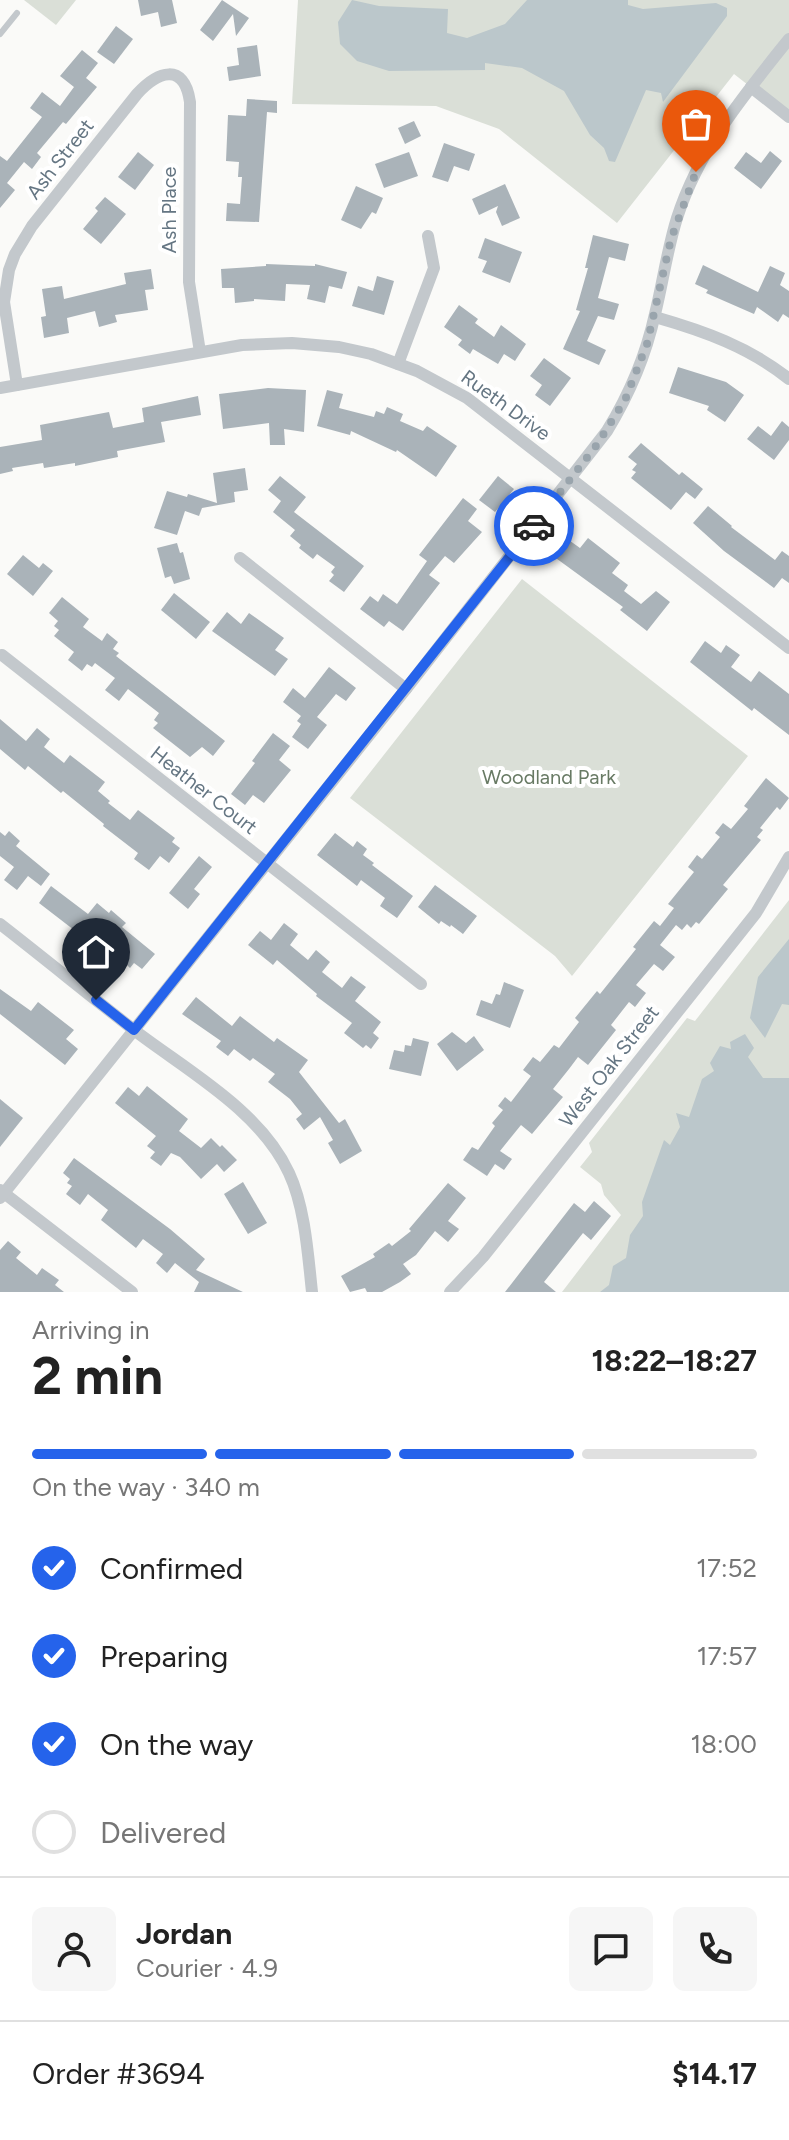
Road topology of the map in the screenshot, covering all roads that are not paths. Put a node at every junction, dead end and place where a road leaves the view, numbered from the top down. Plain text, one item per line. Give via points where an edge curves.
1 (17, 13) dead end
2 (0, 34) edge
3 (789, 39) edge
4 (173, 75) joint
5 (751, 87) junction
6 (789, 117) edge
7 (428, 236) dead end
8 (655, 317) junction
9 (200, 352) junction
10 (398, 364) junction
11 (789, 379) edge
12 (17, 385) junction
13 (0, 388) edge
14 (571, 479) junction
15 (240, 558) dead end
16 (789, 648) edge
17 (2, 655) edge
18 (406, 689) junction
19 (789, 857) edge
20 (265, 864) junction
21 (0, 924) edge
22 (421, 984) dead end
23 (134, 1030) junction
24 (1, 1194) edge
25 (132, 1292) edge
26 (312, 1292) edge
27 (450, 1292) edge

1 - 2 lane
3 - 5 street
4 - 9 street, Ash Place via 186,86 190,102 189,282
4 - 12 street, Ash Street via 154,78 137,94 19,247 4,302
5 - 6 street
5 - 8 street via 715,136 685,195
7 - 10 street via 434,268
8 - 11 street via 728,342
8 - 14 street via 625,400
9 - 10 street, Rueth Drive via 259,343 307,343 356,350
9 - 12 street, Rueth Drive
10 - 14 street, Rueth Drive via 467,398
12 - 13 street, Rueth Drive
14 - 16 street, Rueth Drive
14 - 18 street
15 - 18 street
17 - 20 street, Heather Court
18 - 20 street
19 - 27 street, West Oak Street via 756,913
20 - 22 street, Heather Court
20 - 23 street
21 - 23 street
23 - 24 street
23 - 26 street via 241,1109 269,1142 289,1173 306,1236
24 - 25 street

